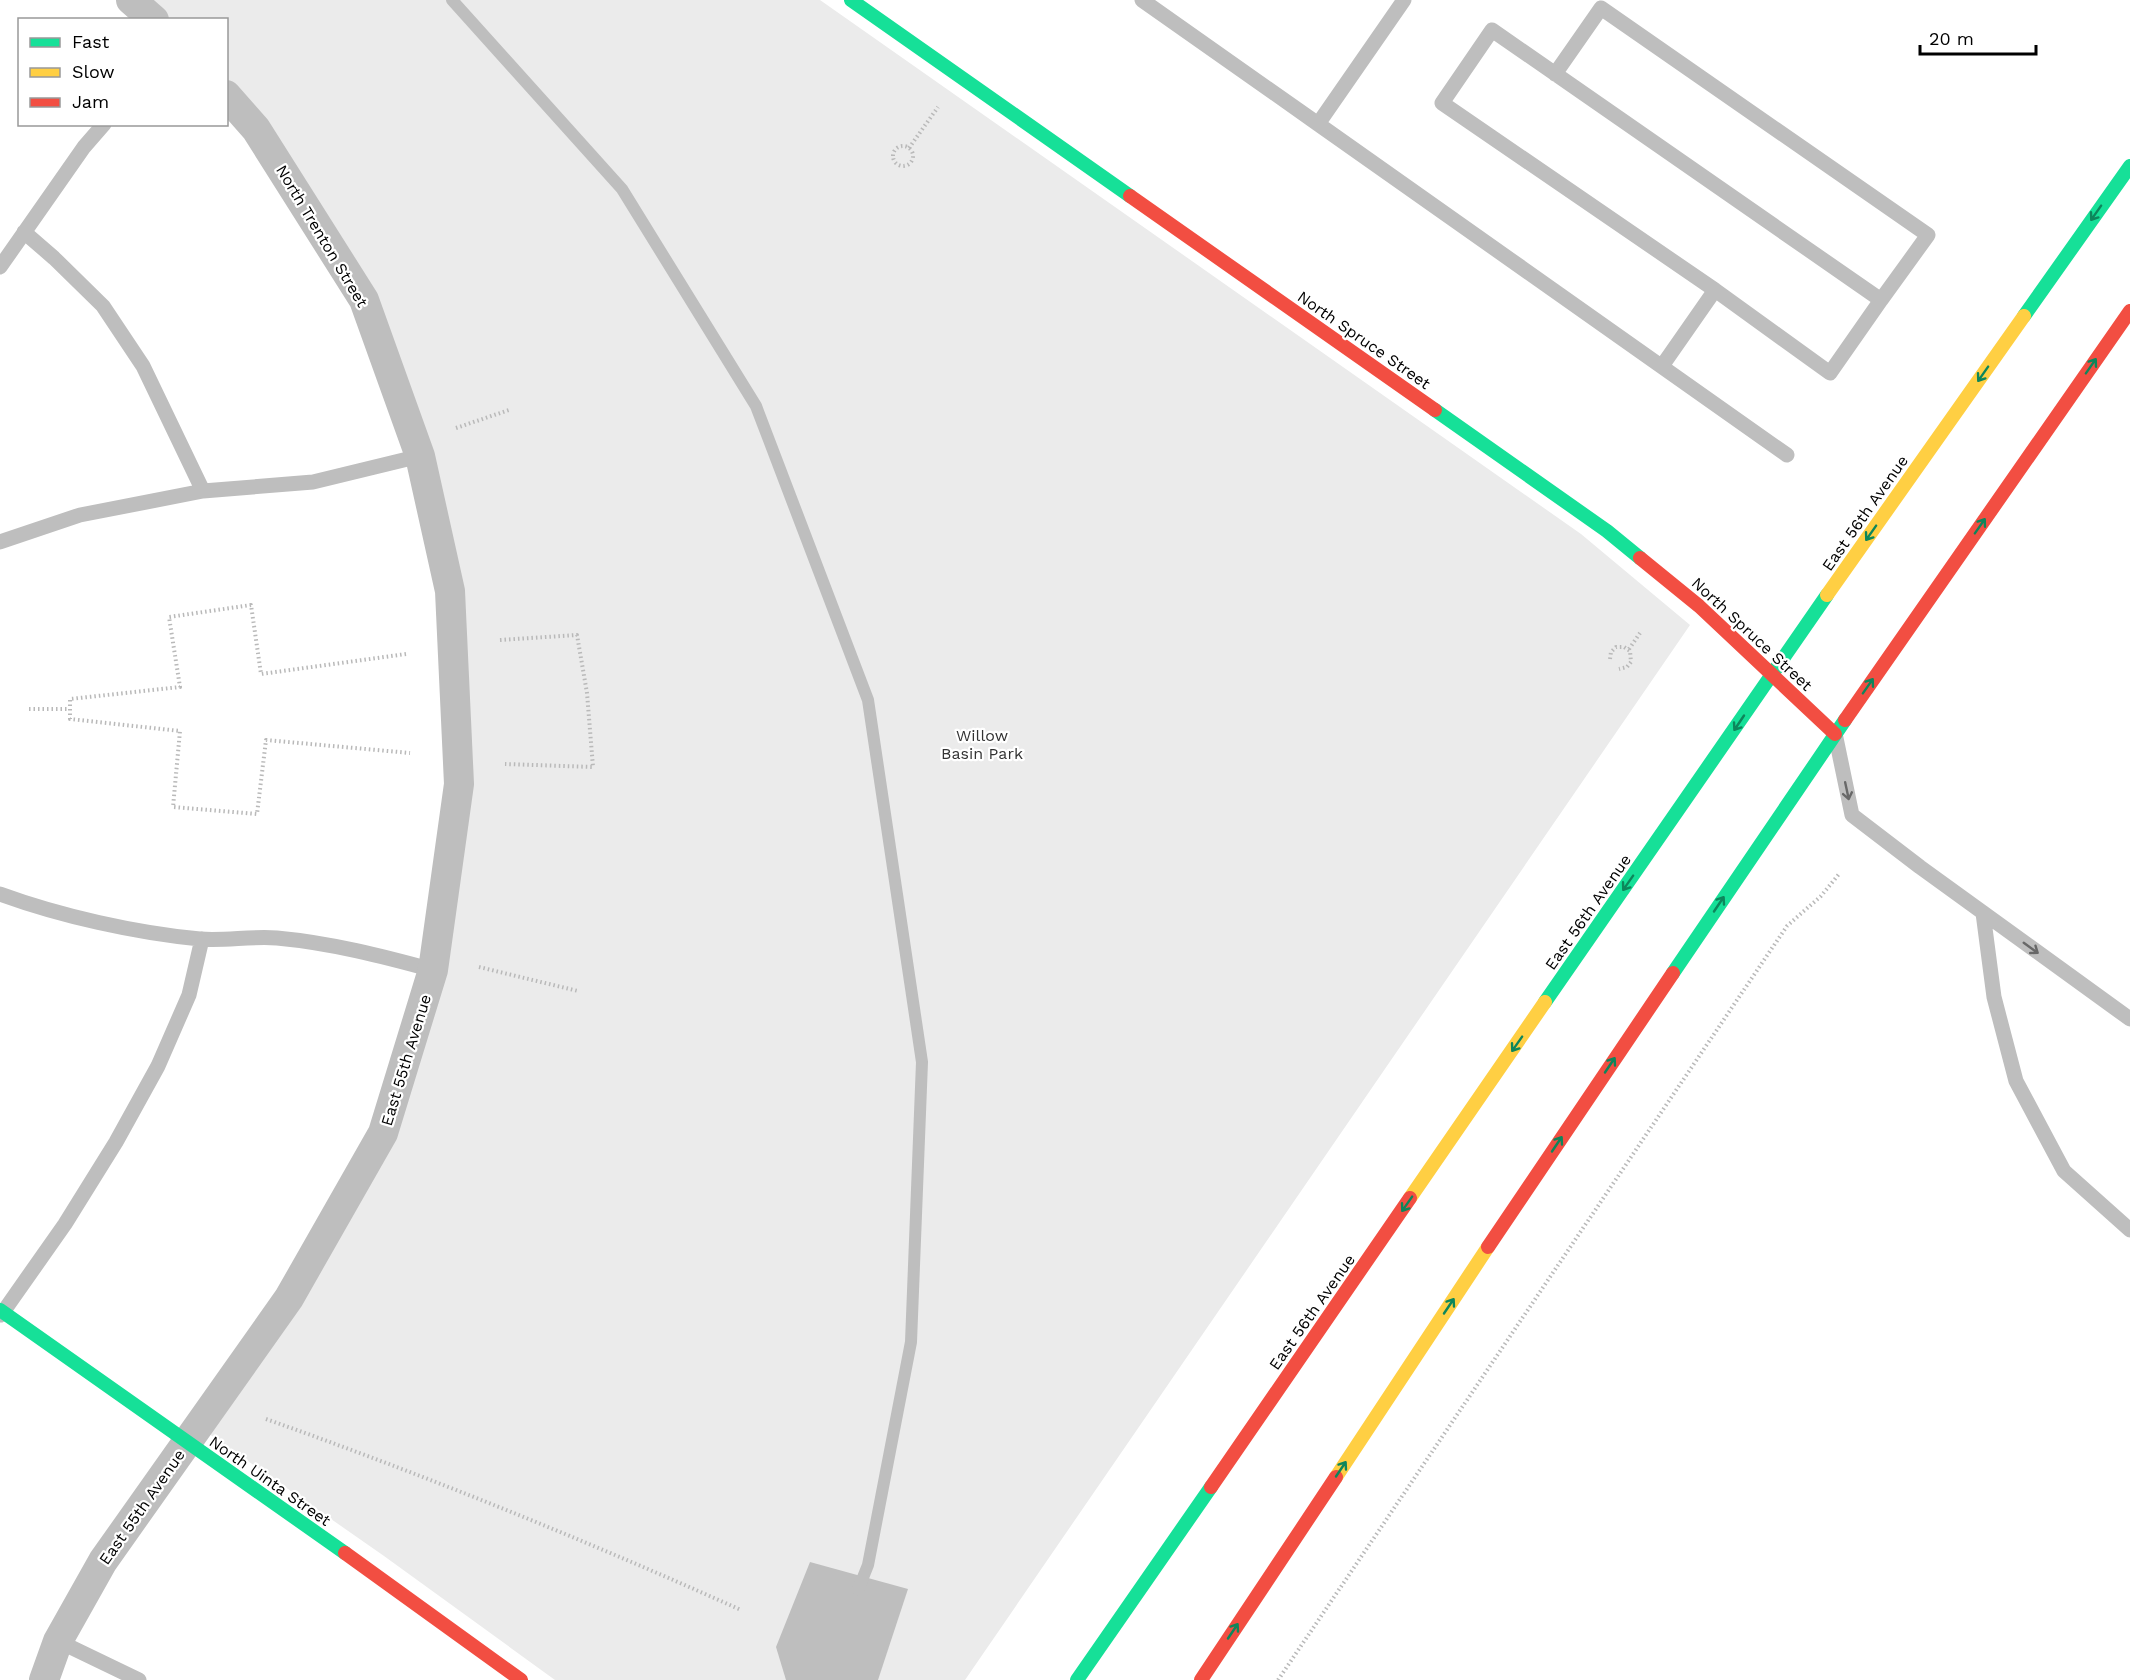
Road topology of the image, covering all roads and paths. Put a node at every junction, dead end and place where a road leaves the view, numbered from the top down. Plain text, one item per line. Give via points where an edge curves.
1 (130, 0) edge
2 (851, 0) edge
3 (1142, 0) edge
4 (1404, 0) edge
5 (152, 18) edge
6 (1555, 74) junction
7 (228, 97) edge
8 (939, 106) dead end
9 (1318, 124) junction
10 (102, 126) edge
11 (909, 148) junction
12 (2130, 165) edge
13 (24, 232) junction
14 (0, 267) edge
15 (1715, 290) junction
16 (1881, 300) junction
17 (2130, 311) edge
18 (1662, 366) junction
19 (509, 410) dead end
20 (456, 428) dead end
21 (1787, 454) dead end
22 (420, 456) junction
23 (203, 492) junction
24 (0, 542) edge
25 (1640, 633) dead end
26 (500, 640) dead end
27 (1629, 649) junction
28 (406, 654) dead end
29 (1610, 658) dead end
30 (1619, 669) dead end
31 (1772, 674) junction
32 (29, 709) dead end
33 (69, 709) junction
34 (1835, 734) junction
35 (410, 753) dead end
36 (505, 764) dead end
37 (1839, 874) dead end
38 (0, 894) edge
39 (1983, 913) junction
40 (202, 939) junction
41 (479, 967) dead end
42 (433, 970) junction
43 (578, 991) dead end
44 (2130, 1019) edge
45 (2130, 1230) edge
46 (1, 1313) edge
47 (266, 1419) dead end
48 (187, 1443) junction
49 (741, 1610) dead end
50 (58, 1641) junction
51 (44, 1680) edge
52 (139, 1680) edge
53 (521, 1680) edge
54 (1077, 1680) edge
55 (1201, 1680) edge
56 (1278, 1680) edge

1 - 5 street
2 - 31 main road, North Spruce Street via 1607,531 1699,606
3 - 9 lane
4 - 9 lane
6 - 15 lane via 1492,30 1442,103
6 - 16 lane
6 - 16 lane via 1601,8 1928,236
7 - 22 street, North Trenton Street via 256,129 364,300
8 - 11 path
9 - 18 lane
10 - 13 lane
11 - 11 path via 912,161 898,164 894,158 896,149
12 -> 31 main road, East 56th Avenue
13 - 14 lane
13 - 23 lane via 104,306 143,366
15 - 16 lane via 1830,373
15 - 18 lane
34 -> 17 main road
18 - 21 lane
19 - 20 path
22 - 23 lane via 313,483
22 - 42 street, East 55th Avenue via 450,591 459,784
23 - 24 lane via 80,516
25 - 27 path
26 - 36 path via 577,635 593,767
27 - 29 path via 1616,647
27 - 30 path via 1631,662
28 - 33 path via 261,674 251,605 169,617 180,687 70,699
31 - 34 main road, North Spruce Street
31 -> 54 main road, East 56th Avenue
32 - 33 path
33 - 35 path via 70,719 180,731 173,807 257,814 266,740
34 -> 39 lane via 1852,815
55 -> 34 main road
37 - 56 path via 1787,926
38 - 40 lane via 33,906 146,933
39 -> 44 lane
39 - 45 lane via 1994,997 2016,1080 2064,1171
40 - 42 lane via 276,938 357,949
40 - 46 lane via 189,995 158,1066 71,1215
41 - 43 path
42 - 48 street, East 55th Avenue via 383,1133 289,1298
46 - 48 main road, North Uinta Street
47 - 49 path via 619,1556
48 - 50 street, East 55th Avenue via 103,1561
48 - 53 main road, North Uinta Street
50 - 51 street, East 55th Avenue
50 - 52 lane

